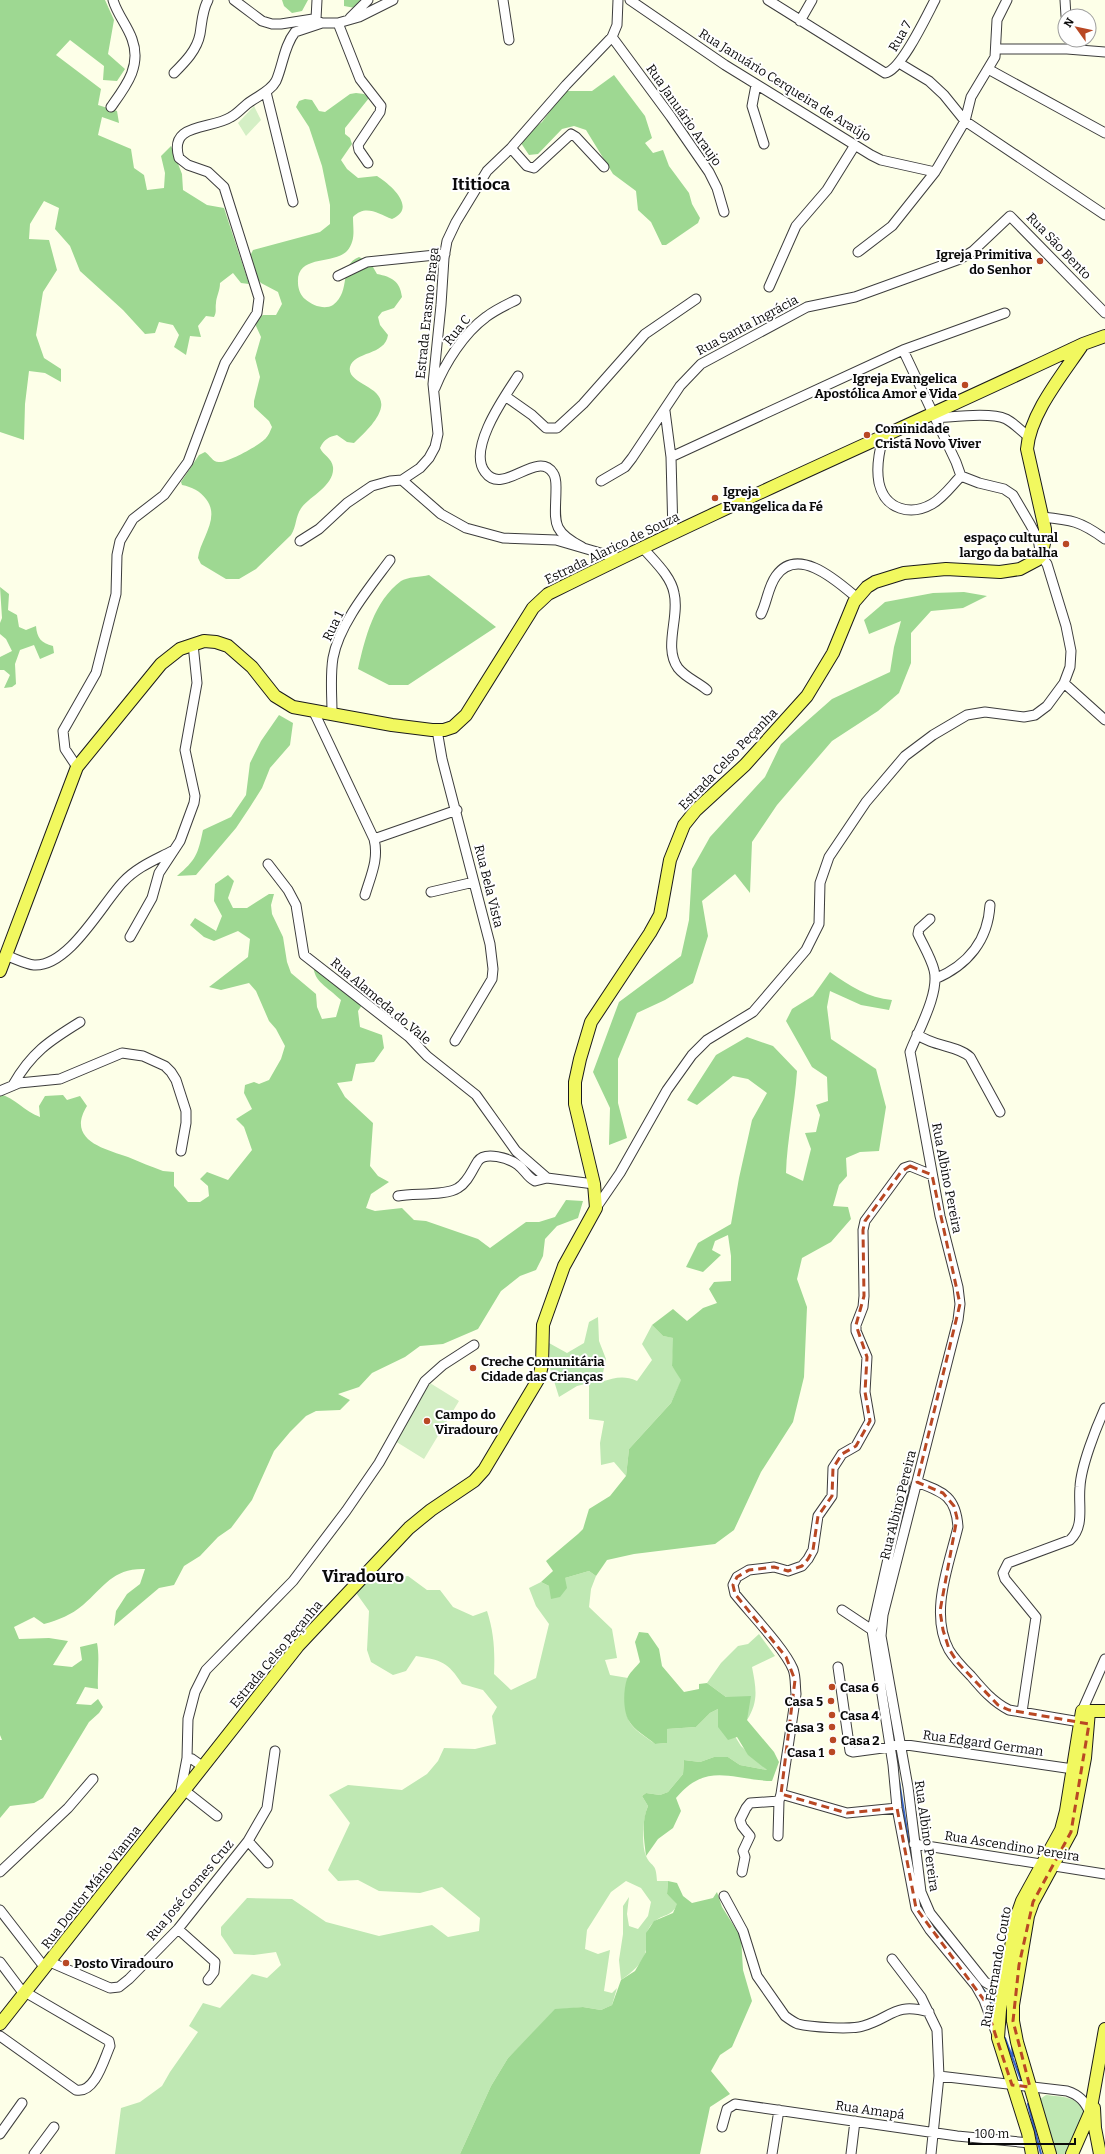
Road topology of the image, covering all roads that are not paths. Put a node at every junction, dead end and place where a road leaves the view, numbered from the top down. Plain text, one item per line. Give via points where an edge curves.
1 (113, 0) edge
2 (208, 0) edge
3 (234, 0) edge
4 (317, 0) edge
5 (368, 0) edge
6 (393, 0) edge
7 (503, 0) edge
8 (618, 0) edge
9 (630, 0) edge
10 (768, 0) edge
11 (935, 0) edge
12 (1007, 0) edge
13 (815, 1) edge
14 (348, 20) junction
15 (319, 21) junction
16 (800, 21) junction
17 (338, 23) junction
18 (612, 38) junction
19 (509, 40) dead end
20 (1057, 46) edge
21 (1083, 48) edge
22 (996, 49) junction
23 (1105, 52) edge
24 (900, 63) junction
25 (988, 69) junction
26 (174, 73) dead end
27 (756, 85) junction
28 (266, 92) junction
29 (111, 107) dead end
30 (965, 121) junction
31 (1105, 133) edge
32 (764, 144) dead end
33 (855, 145) junction
34 (511, 148) junction
35 (368, 163) dead end
36 (604, 167) dead end
37 (934, 172) junction
38 (293, 202) dead end
39 (724, 212) dead end
40 (1105, 215) edge
41 (1010, 216) joint
42 (858, 252) dead end
43 (445, 254) junction
44 (338, 276) dead end
45 (769, 287) dead end
46 (696, 298) dead end
47 (516, 300) dead end
48 (1005, 313) dead end
49 (1105, 313) edge
50 (1105, 336) edge
51 (1083, 344) junction
52 (903, 350) junction
53 (518, 376) dead end
54 (434, 392) junction
55 (505, 396) junction
56 (664, 412) junction
57 (934, 416) junction
58 (1028, 436) junction
59 (883, 438) junction
60 (671, 457) junction
61 (961, 476) junction
62 (402, 480) junction
63 (602, 481) dead end
64 (1042, 517) junction
65 (673, 534) junction
66 (1105, 539) edge
67 (300, 541) dead end
68 (582, 547) junction
69 (643, 548) junction
70 (1041, 556) junction
71 (621, 559) junction
72 (390, 560) dead end
73 (856, 597) junction
74 (761, 614) dead end
75 (193, 644) junction
76 (1064, 683) junction
77 (707, 690) dead end
78 (314, 710) junction
79 (332, 713) junction
80 (1104, 716) edge
81 (437, 730) junction
82 (77, 767) junction
83 (457, 810) junction
84 (374, 838) junction
85 (175, 849) junction
86 (268, 864) dead end
87 (474, 882) junction
88 (431, 892) dead end
89 (365, 895) dead end
90 (990, 905) dead end
91 (930, 919) dead end
92 (130, 936) dead end
93 (4, 951) edge
94 (0, 971) edge
95 (935, 979) junction
96 (80, 1022) dead end
97 (917, 1034) junction
98 (455, 1041) dead end
99 (13, 1085) junction
100 (0, 1091) edge
101 (1000, 1112) dead end
102 (180, 1151) dead end
103 (932, 1175) junction
104 (547, 1178) junction
105 (594, 1184) junction
106 (398, 1196) dead end
107 (596, 1208) junction
108 (474, 1345) dead end
109 (1105, 1408) edge
110 (917, 1482) junction
111 (905, 1483) dead end
112 (842, 1610) dead end
113 (872, 1630) junction
114 (1105, 1659) edge
115 (838, 1667) dead end
116 (1105, 1711) edge
117 (1022, 1712) junction
118 (1085, 1714) junction
119 (895, 1746) junction
120 (275, 1751) dead end
121 (187, 1758) junction
122 (202, 1766) junction
123 (1073, 1769) junction
124 (93, 1779) dead end
125 (182, 1792) junction
126 (780, 1798) junction
127 (902, 1798) junction
128 (217, 1816) dead end
129 (778, 1836) dead end
130 (248, 1841) junction
131 (914, 1844) junction
132 (268, 1863) dead end
133 (1047, 1866) junction
134 (0, 1872) edge
135 (742, 1872) dead end
136 (1105, 1874) edge
137 (724, 1896) dead end
138 (0, 1910) edge
139 (178, 1929) junction
140 (892, 1959) dead end
141 (0, 1962) edge
142 (47, 1965) junction
143 (7, 1972) junction
144 (0, 1978) edge
145 (208, 1980) dead end
146 (1005, 1987) junction
147 (25, 1993) junction
148 (929, 2012) junction
149 (0, 2024) edge
150 (1105, 2029) edge
151 (0, 2036) edge
152 (998, 2038) junction
153 (939, 2076) junction
154 (1012, 2085) junction
155 (1030, 2087) junction
156 (1094, 2090) junction
157 (22, 2103) dead end
158 (779, 2110) junction
159 (1022, 2115) junction
160 (1088, 2118) junction
161 (855, 2121) junction
162 (54, 2127) dead end
163 (722, 2127) dead end
164 (934, 2133) junction
165 (0, 2134) edge
166 (1031, 2148) edge
167 (34, 2154) edge
168 (772, 2154) edge
169 (851, 2154) edge
170 (931, 2154) edge
171 (1050, 2154) edge
172 (1072, 2154) edge
173 (1100, 2154) edge

1 - 29 street via 132,39 135,68
2 - 26 street via 202,14 200,36 196,45
3 - 15 street via 254,16 272,24
4 - 15 street
5 - 14 street
6 - 14 street via 365,15
7 - 19 street
8 - 18 street, Estrada Erasmo Braga via 617,25
9 - 27 street, Rua Januário Cerqueira de Araújo
10 - 16 street
11 - 24 street, Rua 7
12 - 22 street via 997,20
13 - 16 street
14 - 17 street
15 - 17 street
15 - 28 street via 295,32 288,44 275,82
16 - 24 street via 880,71 890,72
17 - 35 street via 360,79 380,106 380,112 358,145
18 - 34 street, Estrada Erasmo Braga via 566,85
18 - 39 street, Rua Januário Araujo via 708,172 717,188
20 - 22 street
21 - 23 street
22 - 25 street via 995,57
24 - 30 street via 930,82
25 - 30 street via 971,97
25 - 31 street
27 - 32 street via 752,106
27 - 33 street, Rua Januário Cerqueira de Araújo
28 - 38 street
28 - 82 street via 226,121 188,130 178,142 179,158 188,165 208,172 224,187 254,281 259,305 257,313 225,363 188,462 164,495 133,519 120,541 116,594 96,673 63,731 65,750
30 - 37 street
30 - 40 street
33 - 37 street, Rua Januário Cerqueira de Araújo via 881,160
33 - 45 street via 827,190 796,226
34 - 36 street via 527,166 534,168 571,134
34 - 43 street, Estrada Erasmo Braga via 487,171 472,193 447,241
37 - 42 street via 892,226
41 - 49 street, Rua São Bento
41 - 56 street, Rua Santa Ingrácia via 973,251 960,259 855,297 807,307 720,352 700,364 680,386
43 - 44 street via 367,262
43 - 54 street, Estrada Erasmo Braga
46 - 55 street via 646,334 583,404 557,428 546,428
47 - 54 street, Rua C via 485,317 474,328 451,360
48 - 52 street
50 - 51 main road, Estrada Alarico de Souza
51 - 57 main road, Estrada Alarico de Souza
51 - 58 main road via 1040,409
52 - 57 street
52 - 60 street
53 - 55 street
54 - 62 street, Estrada Erasmo Braga via 438,421 435,447 420,468
55 - 68 street via 488,426 482,444 483,469 486,474 498,480 535,466 550,469 555,476 556,523 560,533
56 - 60 street
56 - 63 street, Rua Santa Ingrácia via 624,467
57 - 58 street via 1000,418 1012,423
57 - 59 main road, Estrada Alarico de Souza
57 - 61 street
58 - 64 main road via 1027,449
59 - 61 street via 879,451 879,484 882,493 901,509 915,510 931,504
59 - 65 main road, Estrada Alarico de Souza
60 - 65 street
61 - 70 street via 1013,494 1038,539
62 - 67 street, Estrada Erasmo Braga via 372,486 347,502 319,529
62 - 68 street via 436,510 466,528 503,538 556,540
64 - 66 street via 1078,522
64 - 70 main road via 1046,539
65 - 69 main road, Estrada Alarico de Souza
68 - 71 street
69 - 71 main road, Estrada Alarico de Souza
69 - 77 street via 664,572 674,591 676,604 671,649 673,659 686,675
70 - 73 main road via 1032,564 1020,569 1000,572 940,569 904,573 875,582
70 - 76 street via 1047,564 1071,651 1070,667
71 - 81 main road, Estrada Alarico de Souza via 548,594 533,608 462,722 453,728
72 - 79 street, Rua 1 via 354,611 338,641 331,673
73 - 74 street via 821,570 803,565 792,566 776,576
73 - 105 main road, Estrada Celso Peçanha via 834,653 807,696 744,765 684,825 670,860 660,915 591,1022 580,1059 575,1097
75 - 78 main road, Estrada Alarico de Souza via 204,641 228,646 252,667 275,696 293,707
75 - 82 main road, Estrada Alarico de Souza via 180,649 161,664
75 - 85 street via 197,683 185,750 195,796
76 - 80 street
76 - 107 street via 1046,706 1035,715 1024,717 984,712 967,715 932,735 905,756 866,802 829,857 820,882 818,924 806,950 753,1012 707,1040 692,1055 667,1090 620,1173
78 - 79 main road, Estrada Alarico de Souza
78 - 84 street
79 - 81 main road, Estrada Alarico de Souza via 392,725
81 - 83 street, Rua Bela Vista via 442,759
82 - 93 main road, Estrada Alarico de Souza
83 - 84 street
83 - 87 street, Rua Bela Vista
84 - 89 street via 376,858
85 - 92 street via 160,873 152,898
85 - 93 street via 132,874 68,948 53,959 32,965
86 - 104 street, Rua Alameda do Vale via 296,905 304,955 409,1037 440,1067 476,1095 516,1151
87 - 88 street
87 - 98 street, Rua Bela Vista via 490,944 493,975
90 - 95 street via 986,931 971,954 962,965
91 - 95 street via 919,929 918,934 934,970
93 - 94 main road, Estrada Alarico de Souza
95 - 97 street, Rua Albino Pereira via 931,1000
96 - 99 street via 57,1036 34,1055 24,1065
97 - 101 street via 930,1043 962,1052 970,1057
97 - 103 street, Rua Albino Pereira via 910,1052
99 - 100 street
99 - 102 street via 60,1079 122,1053 150,1058 165,1066 176,1080 186,1112
103 - 110 street, Rua Albino Pereira via 960,1304
103 - 126 street via 910,1166 904,1168 865,1221 864,1296 856,1331 867,1357 865,1392 870,1421 856,1446 842,1454 833,1468 832,1496 818,1516 813,1550 802,1566 794,1570 774,1567 749,1570 737,1577 733,1585 735,1594 786,1657 793,1670 796,1694
104 - 105 street
104 - 106 street via 535,1181 526,1176 516,1163 484,1156 458,1188
105 - 107 main road, Estrada Celso Peçanha
107 - 122 main road, Estrada Celso Peçanha via 564,1266 545,1319 539,1378 484,1470 474,1481 409,1528 369,1569 298,1646
108 - 121 street via 443,1365 425,1381 379,1462 346,1511 288,1586 206,1670 195,1692 188,1719
109 - 117 street via 1082,1474 1080,1523 1076,1534 1070,1540 1008,1563 1004,1567 1005,1578 1036,1617
110 - 117 street via 943,1493 954,1506 957,1518 958,1527 940,1611 949,1649 958,1663 998,1705
110 - 119 street, Rua Albino Pereira via 881,1627
111 - 113 street, Rua Albino Pereira
112 - 113 street
113 - 119 street, Rua Albino Pereira
114 - 118 street
115 - 119 street, Rua Edgard German via 850,1751
116 - 118 main road
117 - 118 street
118 - 123 main road, Rua Fernando Couto
118 - 133 main road, Rua Fernando Couto via 1071,1832
119 - 123 street, Rua Edgard German
119 - 127 street, Rua Albino Pereira
119 - 127 street, Rua Albino Pereira
120 - 130 street, Rua José Gomes Cruz via 267,1808
121 - 122 street
121 - 125 street
122 - 125 main road, Rua Doutor Mário Vianna
123 - 133 main road, Rua Fernando Couto via 1061,1830
124 - 134 street via 68,1808
125 - 128 street
125 - 142 main road, Rua Doutor Mário Vianna
126 - 127 street via 847,1813
126 - 129 street
126 - 135 street via 754,1802 746,1808 741,1824 750,1836 743,1851 745,1857
127 - 131 street, Rua Albino Pereira
127 - 152 street, Rua Albino Pereira via 916,1908 930,1930 976,1986
130 - 132 street
130 - 139 street, Rua José Gomes Cruz
131 - 133 street, Rua Ascendino Pereira
131 - 146 street, Rua Albino Pereira via 921,1892 930,1913 985,1982 992,1986
133 - 136 street, Rua Ascendino Pereira
133 - 146 main road, Rua Fernando Couto via 1022,1901 1016,1918
133 - 155 main road, Rua Fernando Couto via 1028,1916 1013,2005 1017,2042
137 - 148 street via 743,1931 757,1976 791,2020 799,2024 861,2027 903,2008
138 - 142 street
139 - 142 street, Rua José Gomes Cruz via 118,1987 110,1988
139 - 145 street via 214,1962 214,1972
140 - 148 street via 921,1997
141 - 143 street
142 - 147 main road, Rua Doutor Mário Vianna
143 - 144 street
143 - 147 street
146 - 152 main road, Rua Fernando Couto
147 - 149 main road, Rua Doutor Mário Vianna
147 - 151 street via 109,2042 110,2046 95,2078 87,2089 76,2090
148 - 153 street via 937,2030
150 - 156 main road
152 - 154 main road, Rua Fernando Couto
153 - 154 street
153 - 164 street
154 - 155 street
154 - 159 main road, Rua Fernando Couto
155 - 159 main road
155 - 160 street via 1074,2093 1086,2104
155 - 171 main road, Rua Fernando Couto
156 - 160 main road
156 - 173 main road
157 - 165 street
158 - 161 street, Rua Amapá
158 - 163 street, Rua Amapá via 732,2105
158 - 168 street
159 - 166 main road, Rua Fernando Couto
160 - 172 main road
161 - 164 street, Rua Amapá
161 - 169 street
162 - 167 street
164 - 166 street, Rua Amapá
164 - 170 street

